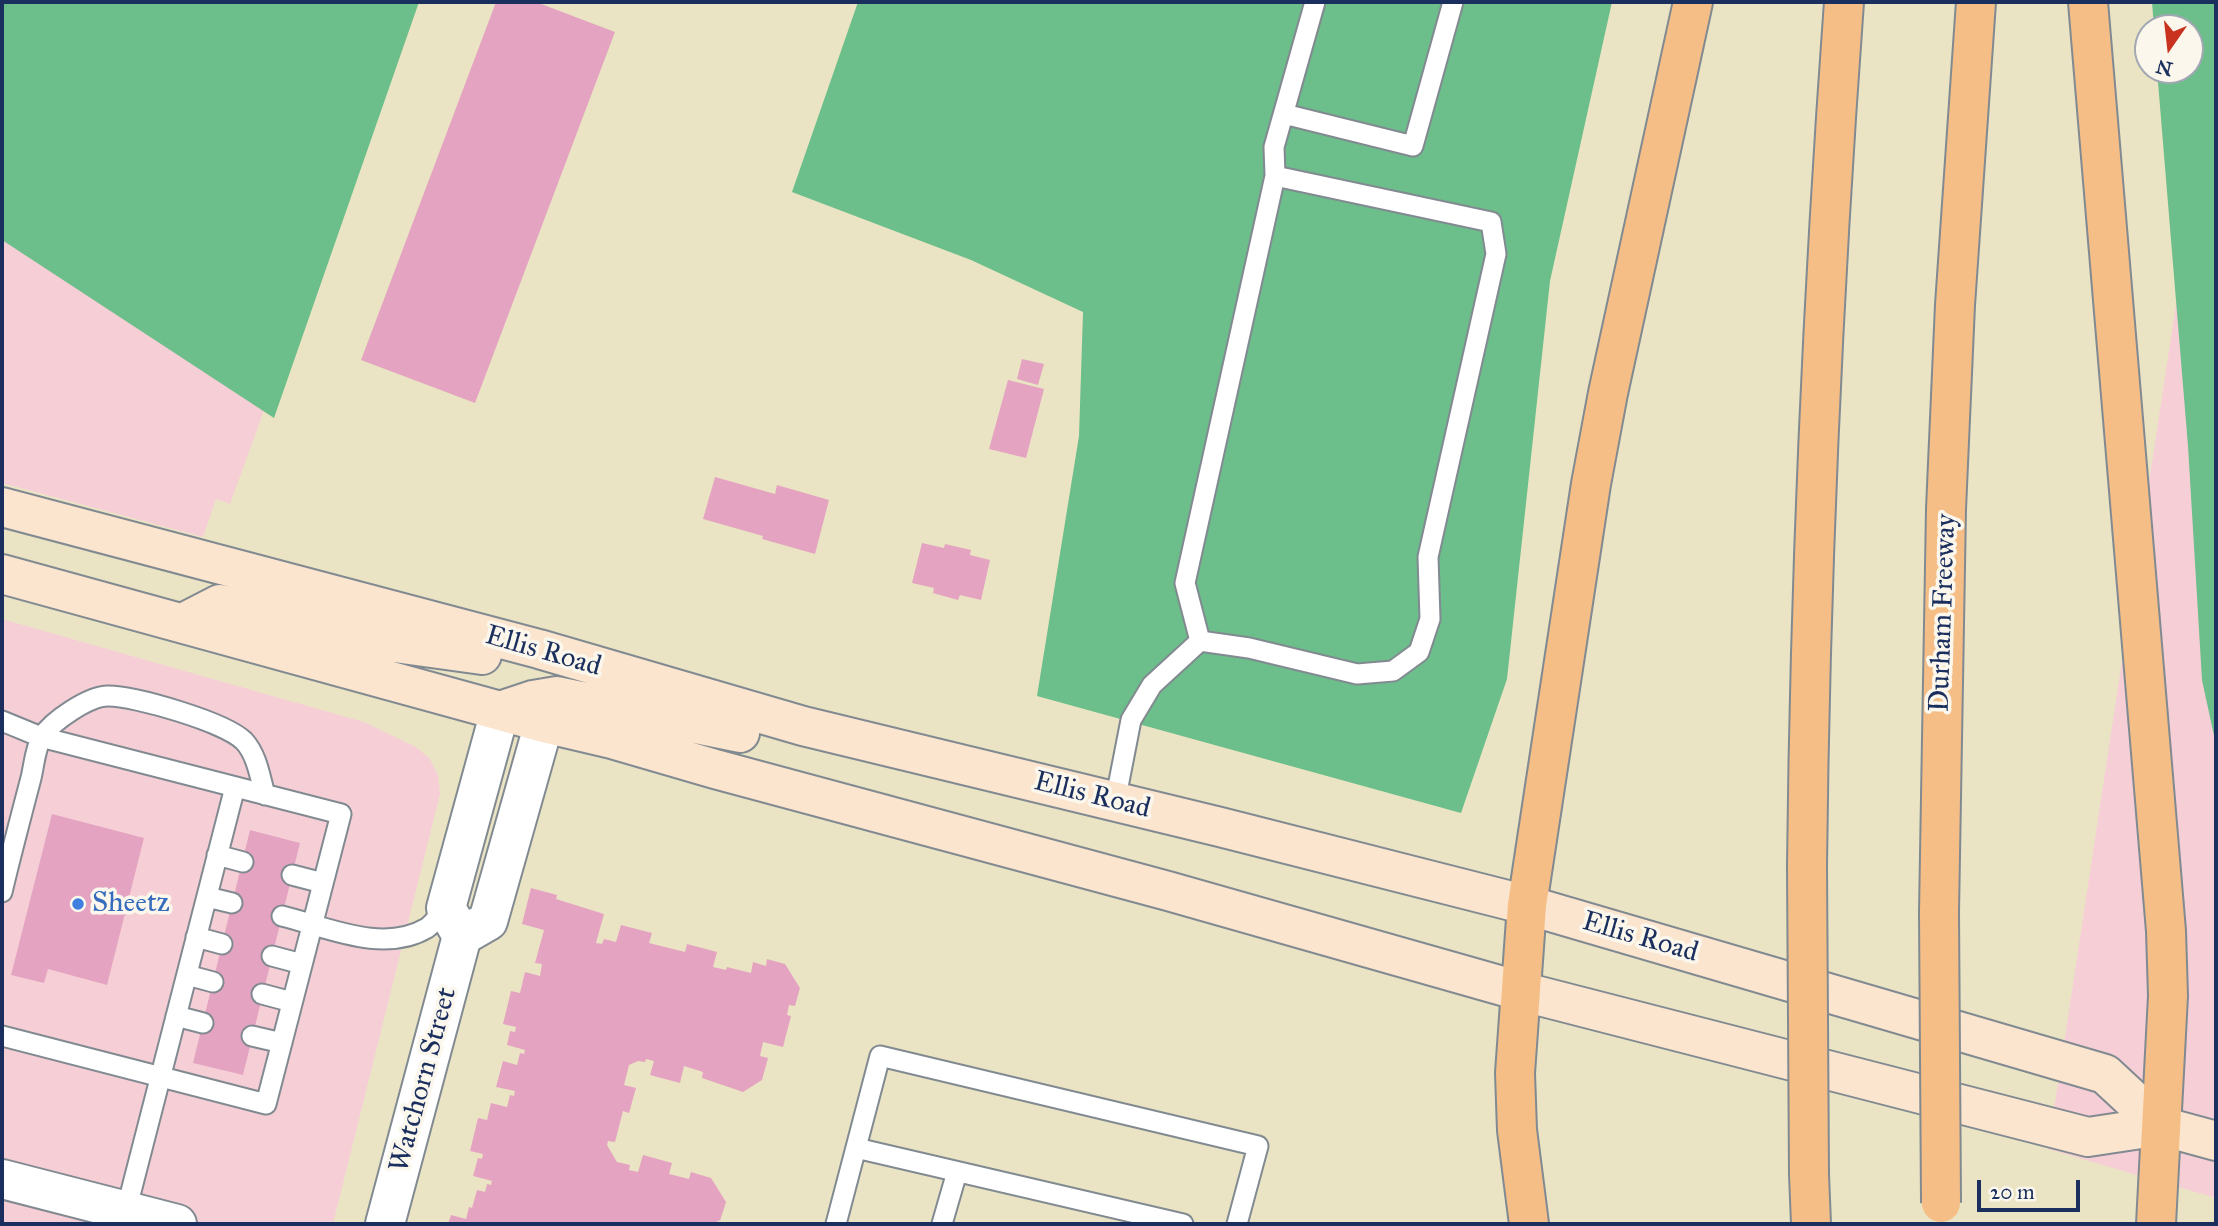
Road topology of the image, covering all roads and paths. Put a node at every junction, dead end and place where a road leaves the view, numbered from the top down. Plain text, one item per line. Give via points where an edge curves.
1 (1315, 2) edge
2 (1453, 2) edge
3 (1693, 2) edge
4 (1844, 2) edge
5 (1976, 2) edge
6 (2088, 2) edge
7 (1284, 114) junction
8 (1275, 176) junction
9 (2, 507) edge
10 (2, 574) edge
11 (183, 623) junction
12 (1200, 641) junction
13 (539, 649) junction
14 (500, 711) junction
15 (2, 721) edge
16 (544, 723) junction
17 (803, 726) junction
18 (41, 737) junction
19 (235, 787) junction
20 (265, 795) junction
21 (1115, 802) junction
22 (217, 855) junction
23 (243, 862) dead end
24 (292, 875) dead end
25 (323, 883) junction
26 (2, 892) edge
27 (206, 897) junction
28 (232, 903) dead end
29 (1527, 905) junction
30 (282, 916) dead end
31 (454, 922) junction
32 (312, 924) junction
33 (196, 937) junction
34 (222, 943) dead end
35 (272, 956) dead end
36 (302, 964) junction
37 (187, 975) junction
38 (213, 982) dead end
39 (1520, 991) junction
40 (262, 995) dead end
41 (292, 1003) junction
42 (176, 1016) junction
43 (203, 1023) dead end
44 (252, 1036) dead end
45 (2, 1037) edge
46 (282, 1043) junction
47 (160, 1077) junction
48 (2161, 1126) junction
49 (2216, 1141) edge
50 (856, 1148) junction
51 (957, 1172) junction
52 (2, 1179) edge
53 (126, 1211) junction
54 (1942, 1214) edge
55 (177, 1224) edge
56 (385, 1224) edge
57 (836, 1224) edge
58 (942, 1224) edge
59 (1183, 1224) edge
60 (1237, 1224) edge
61 (1529, 1224) edge
62 (1811, 1224) edge
63 (2157, 1224) edge

1 - 7 lane
2 - 7 lane via 1413,146
3 - 29 highway via 1608,393
4 - 62 highway, bridge via 1824,298 1809,688
5 - 54 highway, Durham Freeway, bridge via 1955,305 1941,712
6 - 48 highway via 2166,932 2168,996
7 - 8 lane via 1275,147
8 - 12 lane via 1185,583
8 - 12 lane via 1491,222 1496,254 1428,557 1430,619 1419,652 1393,671 1357,674
9 - 13 main road, Ellis Road
10 - 11 main road, Ellis Road
11 - 13 main road via 220,604 395,643 479,656
11 - 14 main road, Ellis Road
12 - 21 lane via 1152,685 1131,720
13 - 17 main road, Ellis Road
14 - 16 main road, Ellis Road
14 - 17 main road via 557,695 756,737
14 - 31 street, Watchorn Street
15 - 18 lane
16 - 31 street via 488,921
16 - 39 main road, Ellis Road via 1257,915
17 - 21 main road, Ellis Road
18 - 19 lane
18 - 20 lane via 67,713 94,698 108,696 189,714 242,739 256,760
18 - 26 lane
19 - 20 lane
19 - 22 lane
20 - 25 lane via 341,814
21 - 29 main road, Ellis Road
22 - 23 lane
22 - 27 lane
24 - 25 lane
25 - 32 lane
27 - 28 lane
27 - 33 lane
29 - 39 highway
29 - 48 main road, Ellis Road via 2105,1074
30 - 32 lane
31 - 32 lane via 389,940
31 - 56 street, Watchorn Street
32 - 36 lane
33 - 34 lane
33 - 37 lane
35 - 36 lane
36 - 41 lane
37 - 38 lane
37 - 42 lane
39 - 48 main road, Ellis Road via 2088,1137
39 - 61 highway via 1517,1130
40 - 41 lane
41 - 46 lane
42 - 43 lane
42 - 47 lane
44 - 46 lane
45 - 47 lane
46 - 47 lane via 266,1104
47 - 53 lane
48 - 49 main road, Ellis Road
48 - 63 highway
50 - 51 lane
50 - 57 lane
50 - 60 lane via 880,1056 1258,1146
51 - 58 lane
51 - 59 lane
52 - 53 street
53 - 55 street

